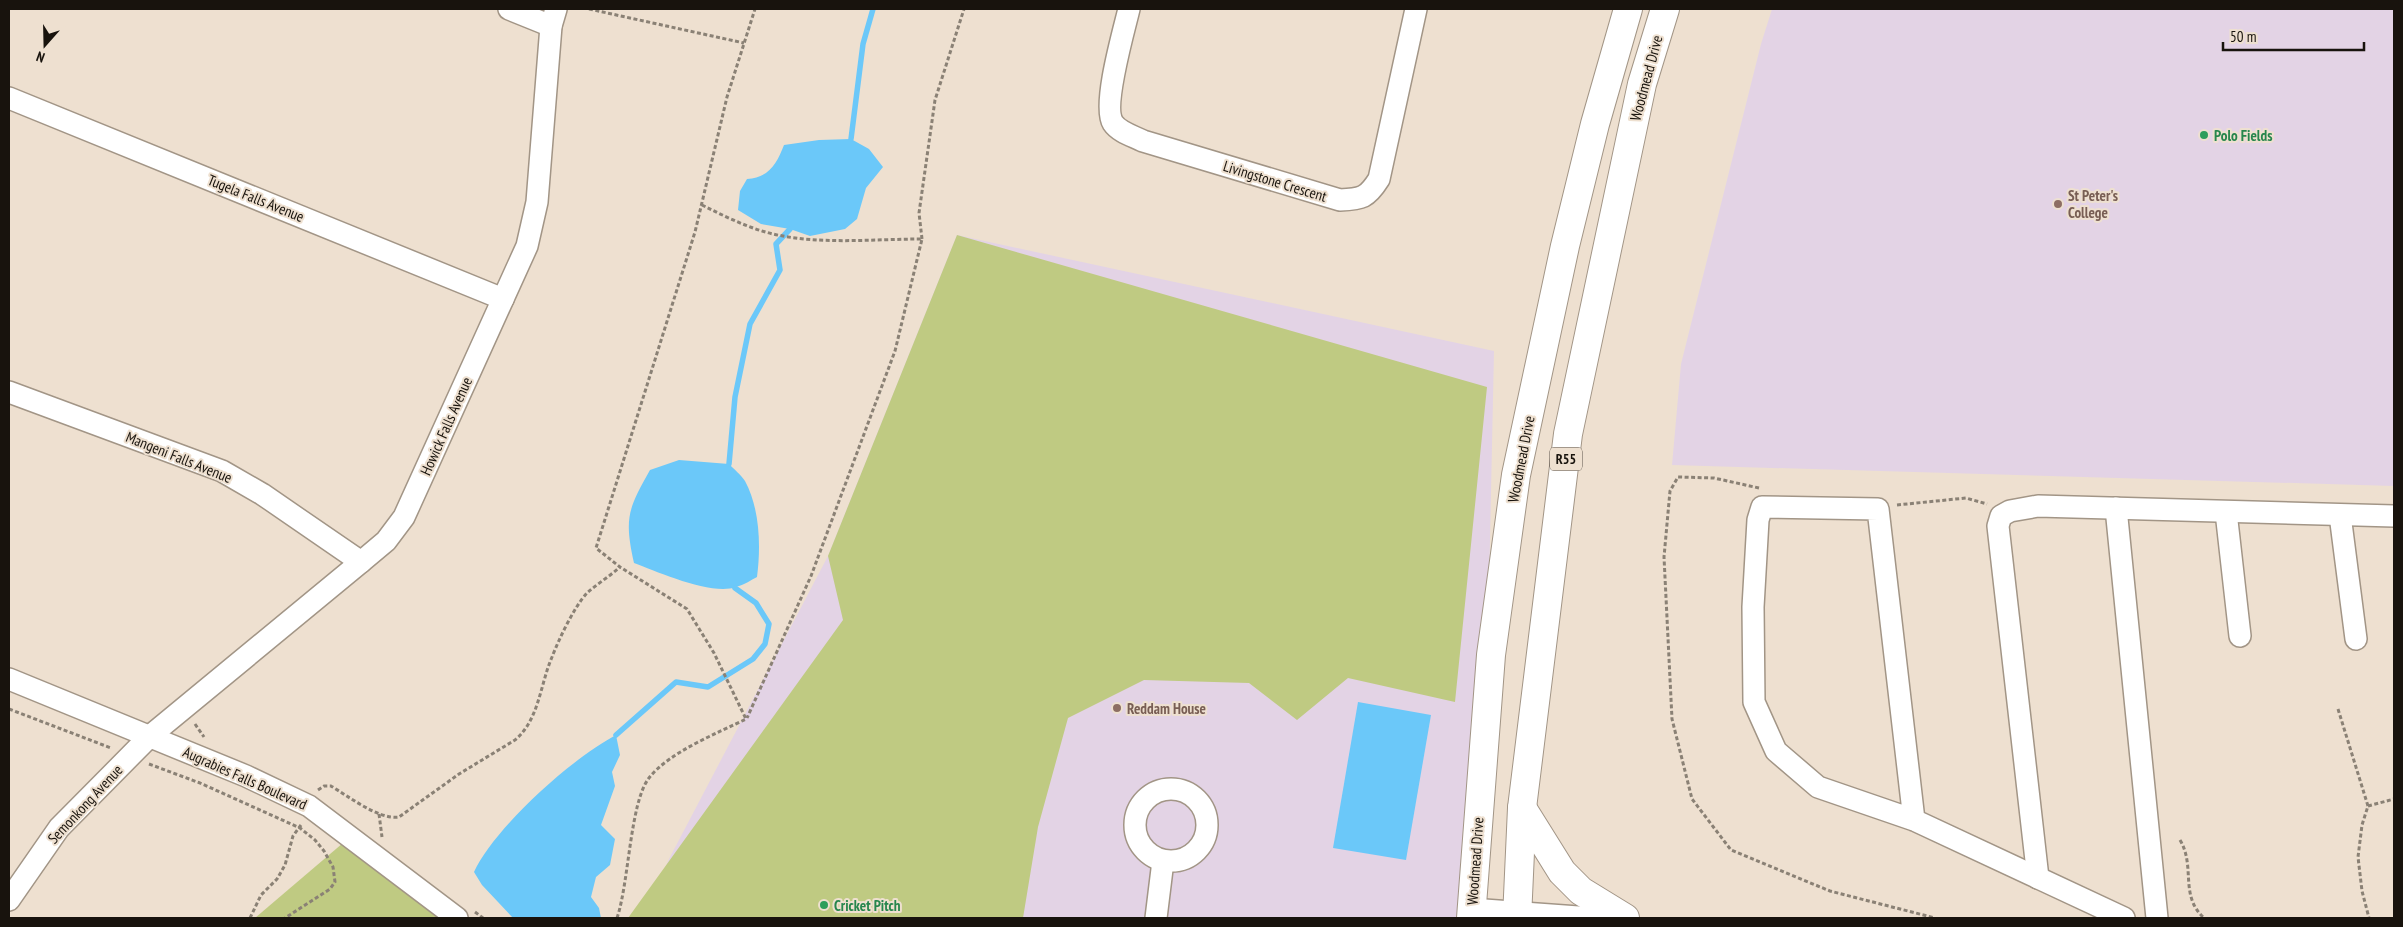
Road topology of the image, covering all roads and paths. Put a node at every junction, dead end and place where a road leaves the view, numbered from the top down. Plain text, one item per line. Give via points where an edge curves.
1 (509, 9) edge
2 (589, 9) edge
3 (755, 9) edge
4 (964, 9) edge
5 (1129, 9) edge
6 (1416, 9) edge
7 (1628, 9) edge
8 (1665, 9) edge
9 (553, 17) edge
10 (744, 43) junction
11 (9, 98) edge
12 (702, 204) junction
13 (922, 239) junction
14 (503, 299) junction
15 (9, 392) edge
16 (1762, 489) dead end
17 (2116, 508) junction
18 (1878, 509) junction
19 (2226, 512) junction
20 (2340, 515) junction
21 (2001, 516) junction
22 (2394, 516) edge
23 (362, 562) junction
24 (620, 567) junction
25 (2240, 636) dead end
26 (2356, 639) dead end
27 (9, 679) edge
28 (208, 688) junction
29 (9, 709) edge
30 (2338, 709) dead end
31 (746, 719) junction
32 (150, 736) junction
33 (210, 742) dead end
34 (130, 757) junction
35 (312, 784) dead end
36 (314, 797) junction
37 (2394, 798) edge
38 (2368, 806) junction
39 (1522, 808) junction
40 (1914, 820) junction
41 (300, 828) junction
42 (2180, 840) dead end
43 (1164, 861) dead end
44 (2038, 878) junction
45 (9, 900) edge
46 (1471, 914) edge
47 (1517, 915) edge
48 (250, 918) edge
49 (286, 918) edge
50 (457, 918) edge
51 (617, 918) edge
52 (1156, 918) edge
53 (1592, 918) edge
54 (1625, 918) edge
55 (1935, 918) edge
56 (2124, 918) edge
57 (2157, 918) edge
58 (2204, 918) edge
59 (2370, 918) edge

1 - 9 street
2 - 10 path
3 - 10 path
4 - 13 path via 935,100 918,213
5 - 6 street, Livingstone Crescent via 1109,100 1113,123 1143,141 1340,200 1357,200 1370,194 1379,179
7 - 46 main road, Woodmead Drive via 1572,218 1516,475 1491,655
8 - 39 main road, Woodmead Drive / R55 via 1642,84 1568,434
9 - 14 street, Howick Falls Avenue via 537,202 527,246
10 - 12 path via 727,97
11 - 14 street, Tugela Falls Avenue
12 - 13 path via 731,220 771,234 798,238
12 - 24 path via 596,548
13 - 31 path via 895,351 811,576
14 - 23 street, Howick Falls Avenue via 404,517 386,541
15 - 23 street, Mangeni Falls Avenue via 222,471 262,494
16 - 55 path via 1714,478 1678,477 1670,491 1664,557 1672,720 1692,799 1731,850 1830,891
17 - 19 street
17 - 21 street via 2038,506
17 - 57 street
18 - 21 path via 1966,498 1986,503
18 - 40 street
18 - 40 street via 1762,507 1758,520 1754,598 1754,702 1776,751 1818,787
19 - 20 street
19 - 25 street
20 - 22 street
20 - 26 street
21 - 44 street via 1998,526
23 - 28 street, Howick Falls Avenue
24 - 31 path via 688,609
24 - 36 path via 580,602 552,657 533,716 515,740 398,817 379,814 331,786
27 - 32 street, Augrabies Falls Boulevard
28 - 32 street, Howick Falls Avenue
28 - 33 path via 194,722
29 - 34 path
30 - 38 path
31 - 51 path via 682,750 650,777 638,807 623,902
32 - 34 street, Semonkong Avenue
32 - 36 street, Augrabies Falls Boulevard via 260,782
34 - 41 path via 200,783
34 - 45 street, Semonkong Avenue via 59,828
35 - 36 path
36 - 41 path
36 - 50 street, Augrabies Falls Boulevard
37 - 38 path
38 - 59 path via 2358,857 2362,891
39 - 47 main road, Woodmead Drive / R55
39 - 54 main road via 1562,872 1581,892
40 - 44 street
41 - 48 path via 293,836 285,865 261,895
41 - 49 path via 324,851 336,876 330,889
42 - 58 path via 2189,871 2188,893 2195,910
43 - 52 street
44 - 56 street
46 - 47 street
47 - 53 street

